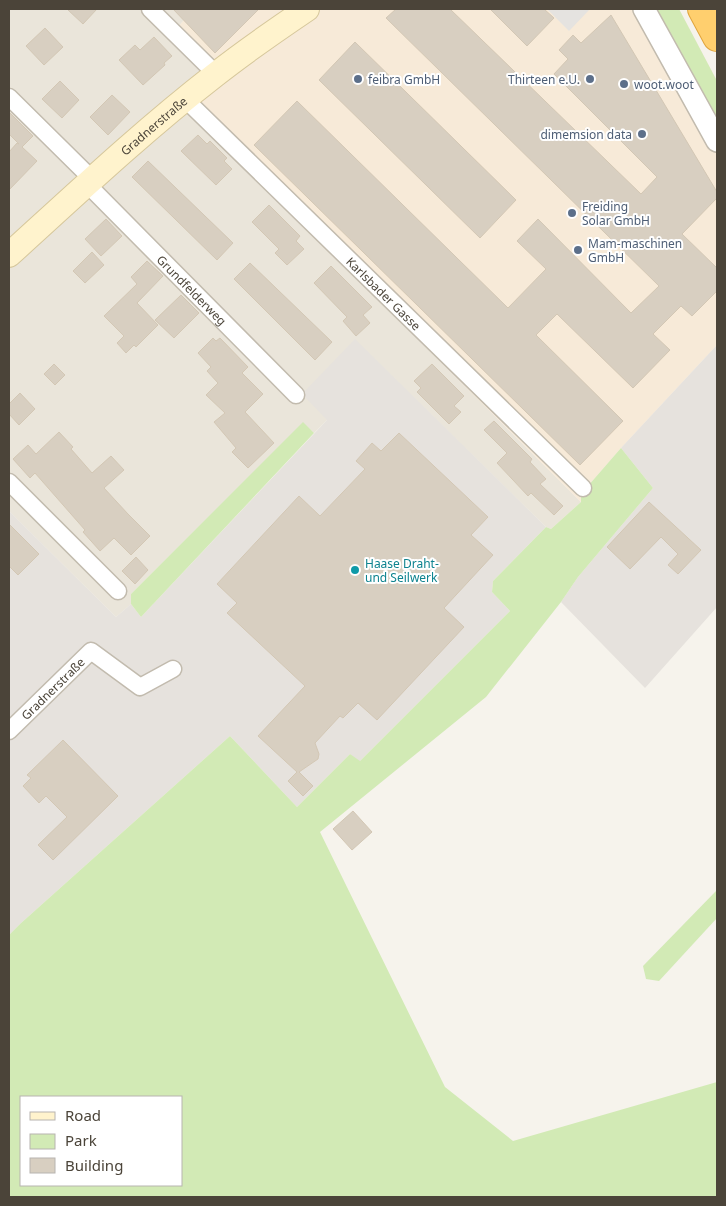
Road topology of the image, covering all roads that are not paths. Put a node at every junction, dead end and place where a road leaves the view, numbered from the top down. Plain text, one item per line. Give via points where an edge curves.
1 (150, 9) edge
2 (307, 9) edge
3 (644, 9) edge
4 (702, 9) edge
5 (717, 36) edge
6 (216, 74) junction
7 (9, 97) edge
8 (185, 99) junction
9 (717, 141) edge
10 (90, 182) junction
11 (9, 255) edge
12 (296, 394) dead end
13 (9, 482) edge
14 (583, 488) dead end
15 (118, 591) dead end
16 (173, 669) dead end
17 (9, 731) edge

1 - 6 street
2 - 6 main road, Gradnerstraße
3 - 9 street
4 - 5 highway
6 - 8 main road, Gradnerstraße
7 - 10 street, Grundfelderweg
8 - 10 main road, Gradnerstraße
8 - 14 street, Karlsbader Gasse
10 - 11 main road, Gradnerstraße
10 - 12 street, Grundfelderweg
13 - 15 street
16 - 17 street, Gradnerstraße via 140,687 91,652

